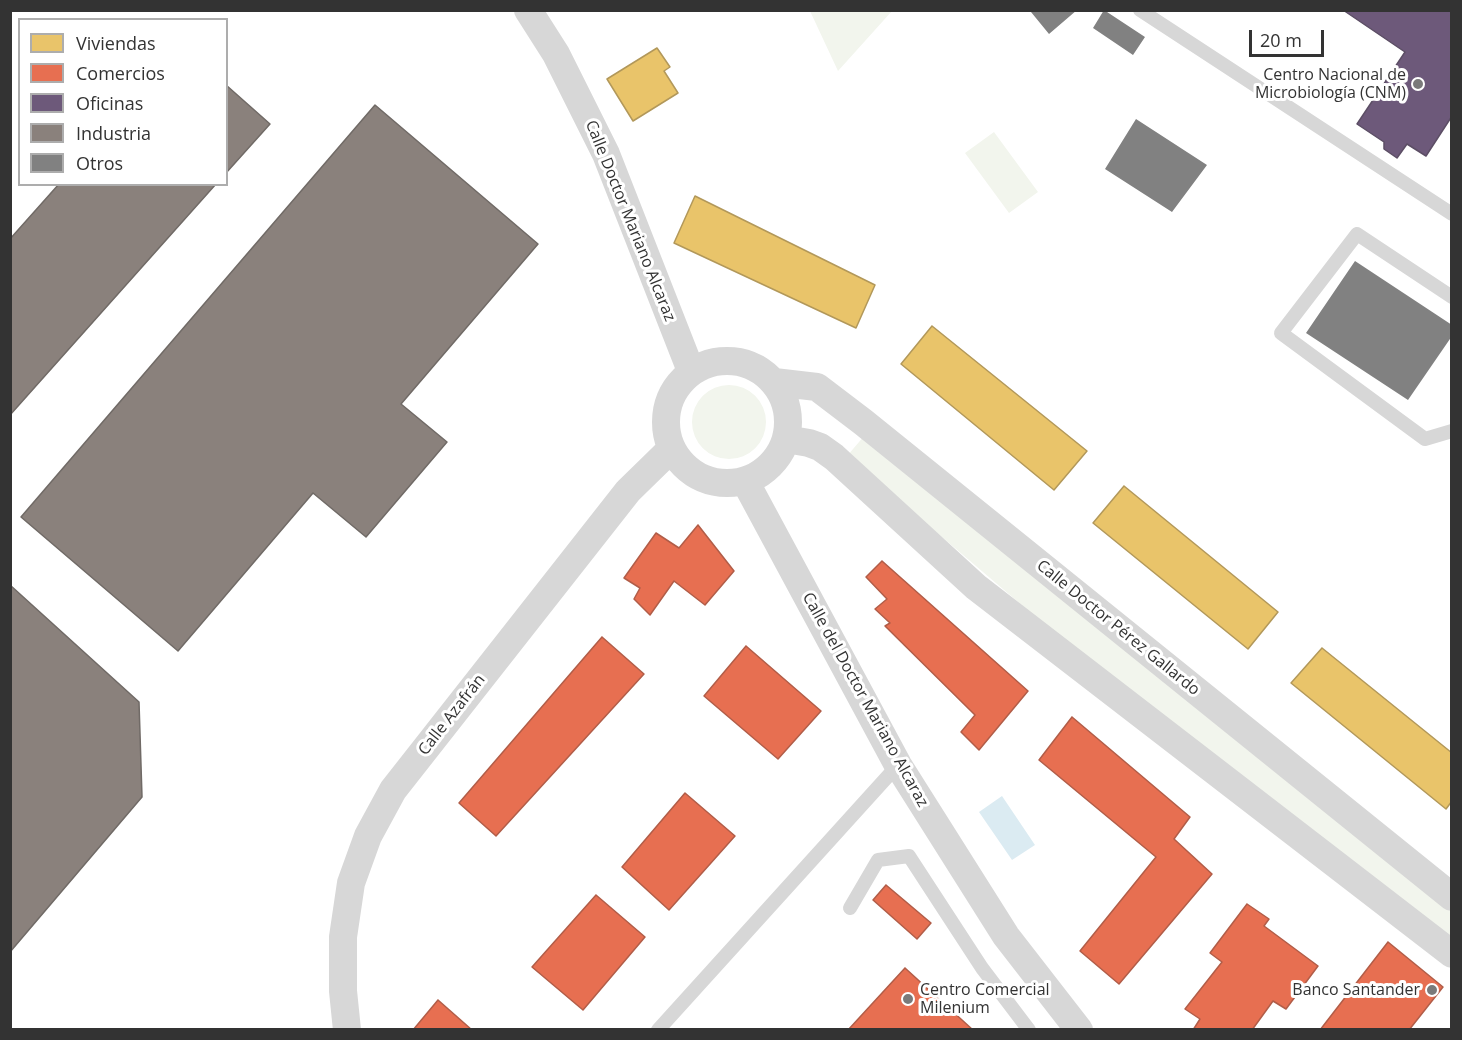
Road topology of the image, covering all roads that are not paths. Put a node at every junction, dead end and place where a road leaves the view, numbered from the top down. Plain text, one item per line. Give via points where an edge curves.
1 (528, 10) edge
2 (1140, 10) edge
3 (1452, 214) edge
4 (1452, 297) edge
5 (691, 371) junction
6 (774, 382) junction
7 (1452, 431) edge
8 (786, 439) junction
9 (671, 449) junction
10 (745, 481) junction
11 (898, 765) junction
12 (1452, 897) edge
13 (850, 908) dead end
14 (1452, 954) edge
15 (347, 1029) edge
16 (658, 1029) edge
17 (1029, 1029) edge
18 (1079, 1029) edge

1 - 5 street, Calle Doctor Mariano Alcaraz via 556,54 606,154
2 - 3 lane
4 - 7 lane via 1357,234 1281,333 1425,439
5 - 6 street via 719,361 749,364
5 - 9 street via 672,393 665,421
6 - 8 street via 787,409
6 - 12 street, Calle Doctor Pérez Gallardo via 817,387
8 - 10 street via 771,465
8 - 14 street via 809,442 834,457 976,587
9 - 10 street via 690,472 716,483
9 - 15 street, Calle Azafrán via 628,491 393,790 368,836 351,883 343,937
10 - 11 street, Calle del Doctor Mariano Alcaraz
11 - 16 lane
11 - 18 street, Calle del Doctor Mariano Alcaraz via 1006,936
13 - 17 lane via 878,860 909,856 982,968

